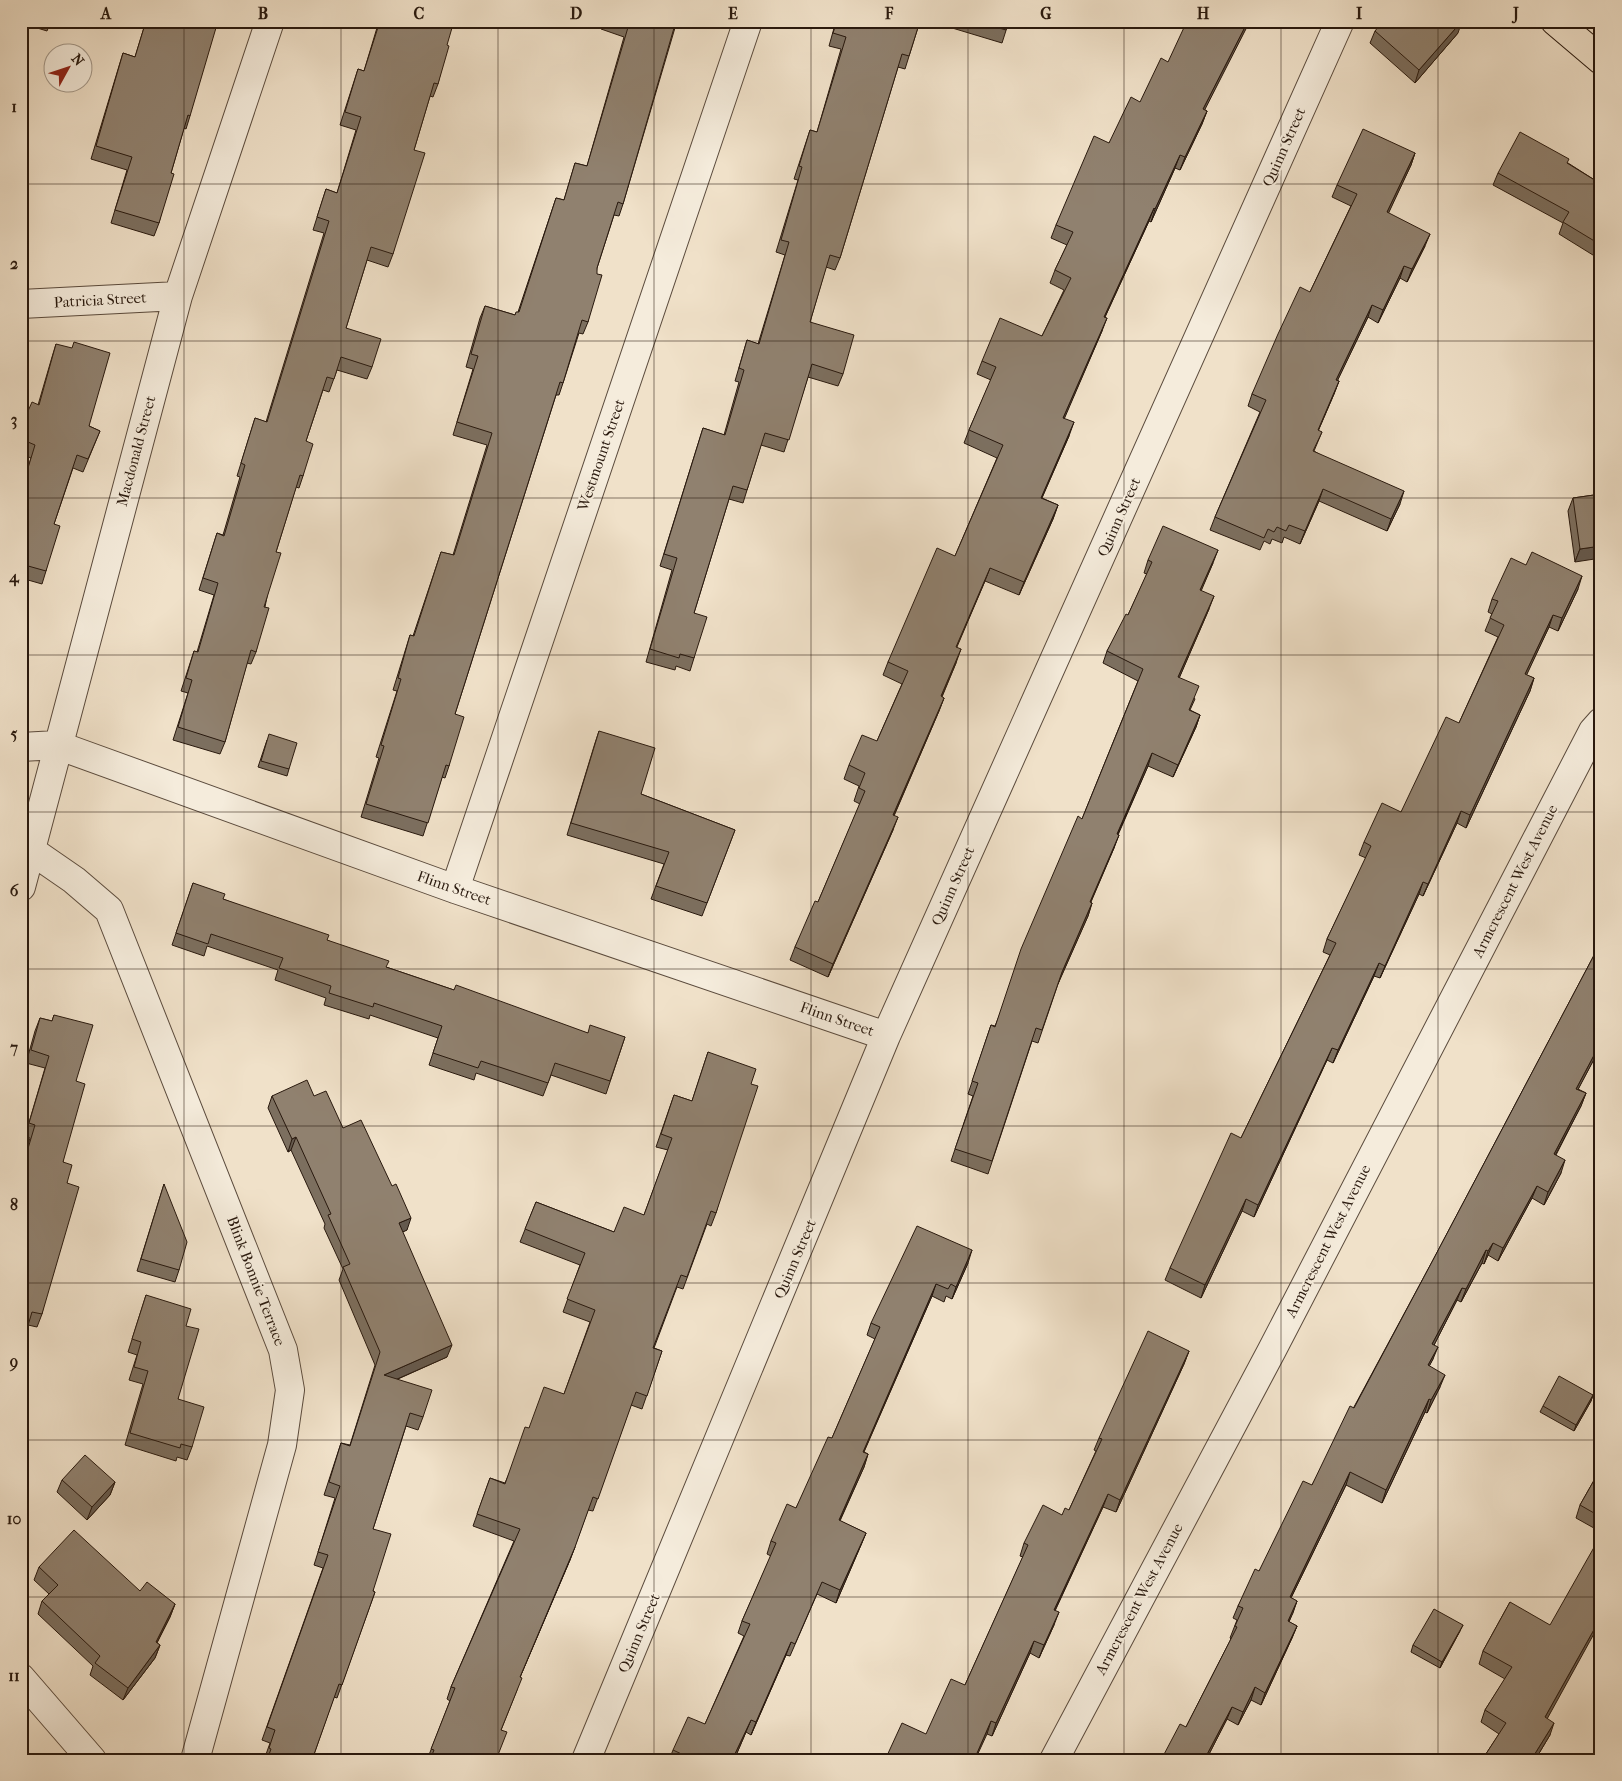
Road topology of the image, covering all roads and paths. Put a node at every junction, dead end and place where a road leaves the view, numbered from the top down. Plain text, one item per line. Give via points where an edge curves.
1 (270, 21) edge
2 (748, 21) edge
3 (1340, 21) edge
4 (1555, 21) edge
5 (1601, 60) edge
6 (178, 296) junction
7 (21, 304) edge
8 (1601, 722) edge
9 (57, 745) junction
10 (21, 747) edge
11 (32, 851) junction
12 (21, 886) edge
13 (455, 889) junction
14 (886, 1036) junction
15 (21, 1678) edge
16 (92, 1760) edge
17 (195, 1760) edge
18 (586, 1760) edge
19 (1054, 1760) edge

1 - 6 street, Macdonald Street
2 - 13 street, Westmount Street
3 - 14 street, Quinn Street
4 - 5 main road
6 - 7 street, Patricia Street
6 - 9 street, Macdonald Street
8 - 19 street, Armcrescent West Avenue via 1593,731
9 - 10 street, Flinn Street
9 - 11 street, Macdonald Street
9 - 13 street, Flinn Street
11 - 12 street, Macdonald Street
11 - 17 street, Blink Bonnie Terrace via 74,880 109,910 283,1350 288,1374 290,1390 282,1445
13 - 14 street, Flinn Street
14 - 18 street, Quinn Street
15 - 16 street

